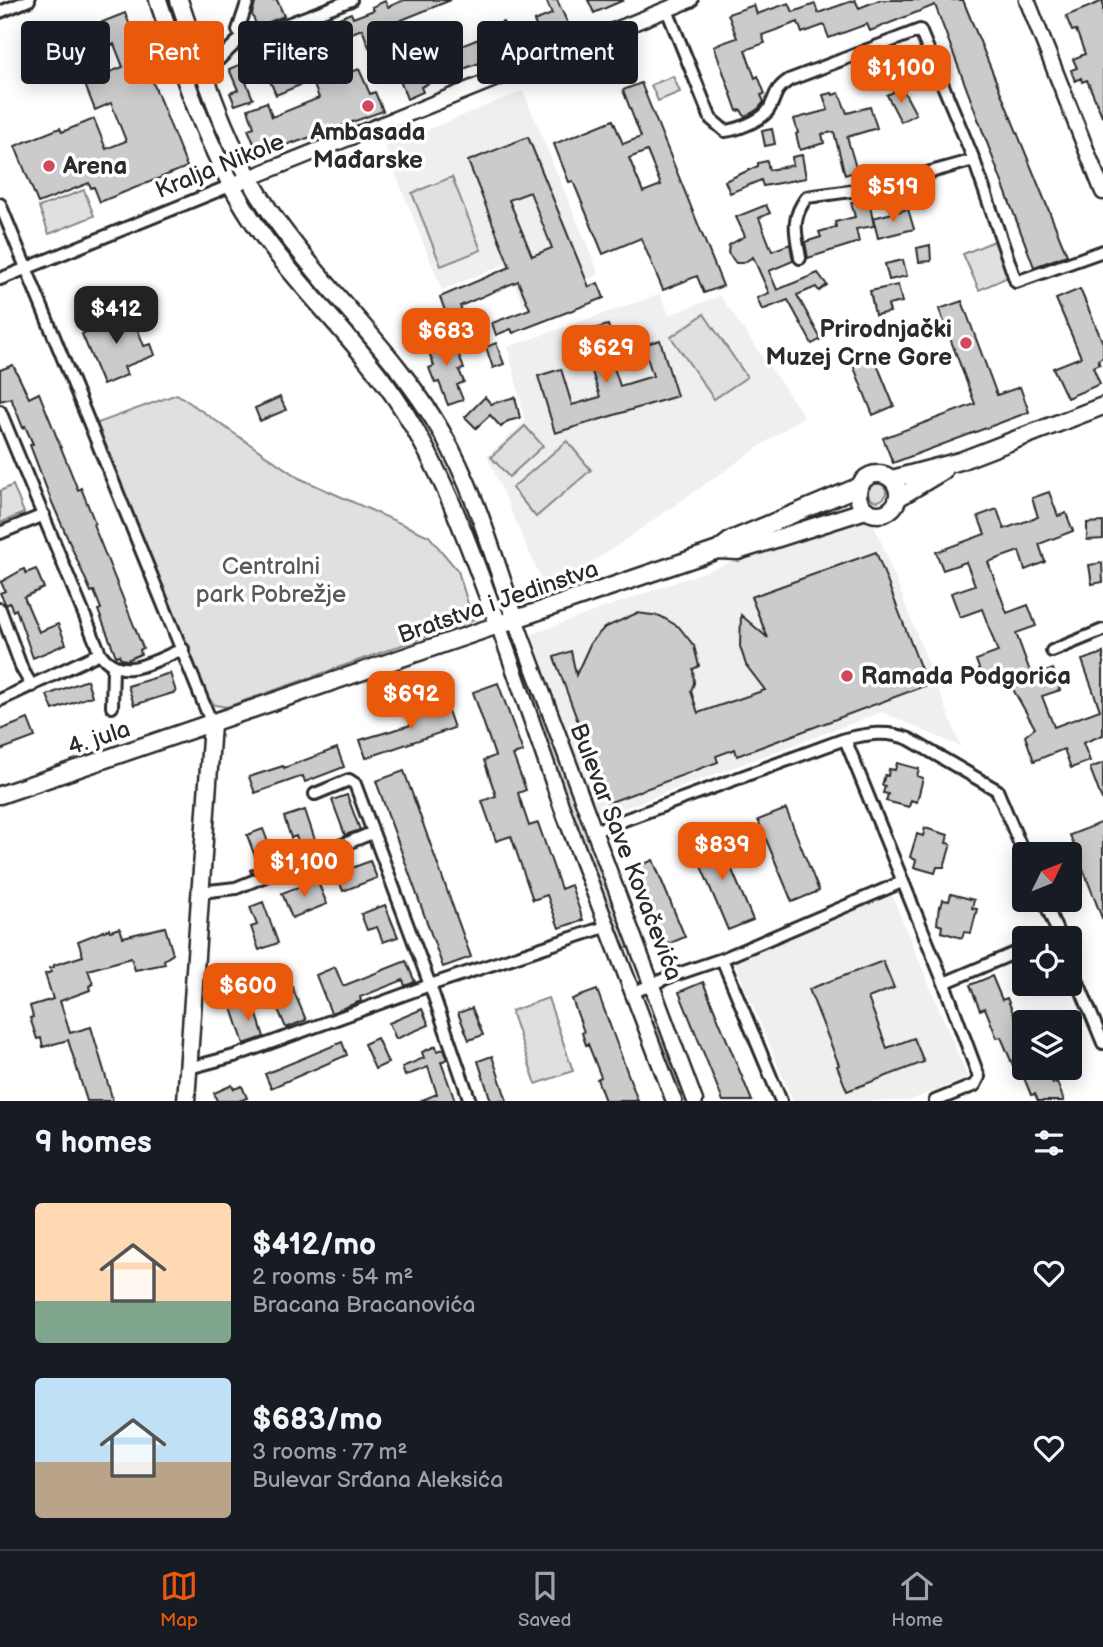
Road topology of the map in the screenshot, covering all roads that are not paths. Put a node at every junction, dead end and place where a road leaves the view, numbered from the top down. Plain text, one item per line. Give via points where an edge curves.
1 (29, 0) edge
2 (158, 0) edge
3 (179, 0) edge
4 (248, 0) edge
5 (351, 0) edge
6 (1027, 0) edge
7 (677, 4) edge
8 (0, 12) edge
9 (186, 21) edge
10 (240, 21) edge
11 (293, 21) edge
12 (238, 45) edge
13 (224, 57) edge
14 (208, 84) edge
15 (974, 160) junction
16 (250, 177) junction
17 (232, 185) junction
18 (1103, 192) edge
19 (0, 204) edge
20 (1103, 251) edge
21 (800, 258) dead end
22 (27, 268) junction
23 (0, 279) edge
24 (1103, 406) edge
25 (0, 411) edge
26 (960, 461) junction
27 (892, 479) junction
28 (858, 487) junction
29 (898, 498) junction
30 (866, 510) junction
31 (44, 516) junction
32 (0, 533) edge
33 (714, 552) junction
34 (0, 609) edge
35 (515, 619) junction
36 (498, 624) junction
37 (1103, 630) edge
38 (183, 649) junction
39 (1052, 651) dead end
40 (100, 653) junction
41 (113, 667) junction
42 (32, 686) junction
43 (0, 700) edge
44 (111, 707) dead end
45 (212, 724) junction
46 (845, 739) junction
47 (0, 794) edge
48 (315, 794) dead end
49 (594, 831) junction
50 (372, 833) junction
51 (1019, 842) edge
52 (902, 882) junction
53 (200, 892) junction
54 (608, 926) junction
55 (1012, 954) edge
56 (722, 959) junction
57 (944, 983) junction
58 (653, 984) junction
59 (430, 985) junction
60 (1082, 992) edge
61 (632, 993) junction
62 (1103, 1043) edge
63 (188, 1068) junction
64 (186, 1101) edge
65 (470, 1101) edge
66 (674, 1101) edge
67 (695, 1101) edge
68 (781, 1101) edge
69 (935, 1101) edge

1 - 8 street
2 - 17 main road via 196,112
3 - 9 main road
4 - 10 street
5 - 11 street
6 - 18 street
7 - 15 street via 711,119 725,131 767,112 776,91 789,80 920,30
7 - 16 street, Kralja Nikole
12 - 13 street
14 - 16 main road
15 - 20 street via 1016,282
15 - 21 street via 873,188 807,197 795,220
16 - 17 street, Kralja Nikole
16 - 35 main road via 278,223 395,362 442,432 475,503
17 - 22 street, Kralja Nikole
17 - 36 main road via 261,233 378,374 423,441 457,510
19 - 22 street
22 - 23 street, Kralja Nikole
22 - 38 street
24 - 26 main road
25 - 31 street
26 - 27 main road
26 - 29 main road
27 - 28 main road via 872,474
27 - 29 main road
28 - 30 main road via 858,500
28 - 33 main road, Bratstva i Jedinstva via 731,540
29 - 30 main road via 885,513
30 - 33 main road, Bratstva i Jedinstva via 738,551
31 - 32 street
31 - 40 street
33 - 35 main road, Bratstva i Jedinstva
34 - 42 street
35 - 36 main road, Bratstva i Jedinstva
35 - 49 street, Bulevar Save Kovačevića
36 - 45 main road, Bratstva i Jedinstva
36 - 54 street, Bulevar Save Kovačevića
37 - 39 street
38 - 41 street via 133,668
38 - 45 street
40 - 41 street
40 - 42 street
41 - 44 street
42 - 43 street
45 - 47 main road, 4. jula
45 - 53 main road
46 - 49 street
46 - 51 street via 897,734 934,752 998,790
46 - 52 street
48 - 50 street via 352,781
49 - 58 street, Bulevar Save Kovačevića
50 - 53 street via 236,888
50 - 59 street
52 - 56 street
52 - 57 street
53 - 63 main road
54 - 59 street
54 - 61 street, Bulevar Save Kovačevića
55 - 57 street
56 - 58 street
56 - 68 street
57 - 69 street via 979,1076 975,1085
58 - 61 street
58 - 67 street, Bulevar Save Kovačevića
59 - 63 street via 234,1056
59 - 65 street
60 - 62 street
61 - 66 street, Bulevar Save Kovačevića
63 - 64 main road

